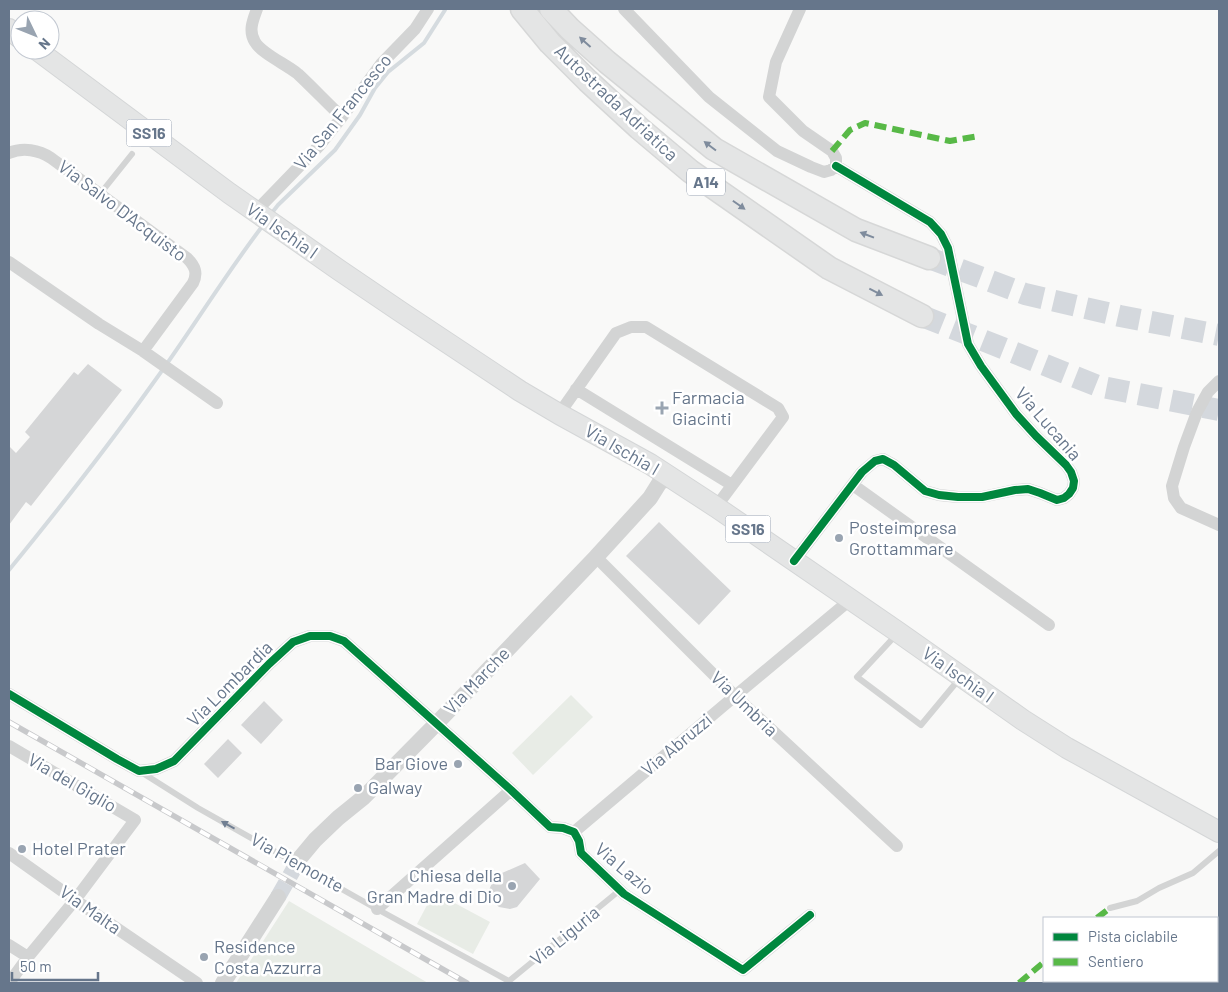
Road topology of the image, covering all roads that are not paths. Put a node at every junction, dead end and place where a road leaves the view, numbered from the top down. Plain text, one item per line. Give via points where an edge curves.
1 (258, 9) edge
2 (428, 9) edge
3 (522, 9) edge
4 (551, 9) edge
5 (624, 9) edge
6 (800, 9) edge
7 (51, 60) edge
8 (342, 117) junction
9 (9, 153) edge
10 (132, 154) dead end
11 (836, 166) junction
12 (100, 194) junction
13 (264, 218) junction
14 (929, 258) tunnel mouth
15 (9, 262) edge
16 (922, 316) tunnel mouth
17 (143, 351) junction
18 (1219, 381) edge
19 (576, 389) junction
20 (217, 403) dead end
21 (558, 414) junction
22 (670, 478) junction
23 (732, 485) junction
24 (853, 485) junction
25 (716, 507) junction
26 (1219, 525) edge
27 (596, 557) junction
28 (794, 561) junction
29 (850, 600) junction
30 (1049, 625) dead end
31 (898, 632) junction
32 (960, 677) junction
33 (9, 694) edge
34 (735, 696) junction
35 (436, 724) junction
36 (9, 746) edge
37 (139, 771) junction
38 (511, 790) junction
39 (574, 832) junction
40 (1219, 832) edge
41 (897, 846) dead end
42 (1219, 851) edge
43 (9, 853) edge
44 (300, 858) tunnel mouth
45 (620, 890) junction
46 (278, 897) tunnel mouth
47 (75, 900) junction
48 (1110, 908) dead end
49 (377, 909) junction
50 (810, 915) dead end
51 (9, 945) edge
52 (28, 957) junction
53 (509, 981) joint
54 (9, 983) edge
55 (197, 983) edge
56 (223, 983) edge

1 - 8 street via 251,28 255,43 296,73
2 - 8 street, Via San Francesco via 415,29 377,69
3 -> 16 highway, Autostrada Adriatica / A14 via 588,81 690,171 829,268
14 -> 4 highway, Autostrada Adriatica / A14 via 856,230 714,149 607,62
5 - 11 street via 709,98 777,151 824,172
6 - 11 street via 776,62 769,97 804,131 832,151
7 - 13 main road, Via Ischia I / SS16
8 - 13 street, Via San Francesco
9 - 12 street, Via Salvo D'Acquisto via 31,150 46,154
10 - 12 lane
11 - 24 street, Via Lucania via 930,222 941,234 948,248 968,344 1016,414 1066,465 1074,481 1069,494 1057,500 1028,489 982,497 939,495 925,491 883,459 875,460
12 - 17 street, Via Salvo D'Acquisto via 187,258 196,270 193,282
13 - 21 main road, Via Ischia I / SS16
15 - 17 street
17 - 20 street
18 - 26 street via 1208,392 1197,412 1172,486 1174,498 1181,508
19 - 21 street
19 - 23 street
19 - 23 street via 616,332 646,327 778,408 783,417
21 - 22 main road, Via Ischia I / SS16
22 - 25 main road, Via Ischia I / SS16
22 - 27 street, Via Marche via 660,482 650,498
23 - 25 street
24 - 28 street, Via Lucania
24 - 30 street
25 - 28 main road, Via Ischia I / SS16
27 - 34 street, Via Umbria
27 - 35 street, Via Marche
28 - 29 main road, Via Ischia I / SS16
29 - 31 main road, Via Ischia I / SS16
29 - 34 street, Via Abruzzi
31 - 32 main road, Via Ischia I / SS16
31 - 32 lane via 858,677 921,725
32 - 40 main road, Via Ischia I / SS16 via 1067,748
33 - 37 street
34 - 39 street, Via Abruzzi
34 - 41 street, Via Umbria
35 - 37 street, Via Lombardia via 344,641 330,636 310,636 293,642 277,656 174,761 156,769
35 - 38 street
35 - 44 street, Via Marche
36 - 47 street, Via del Giglio via 135,820
49 -> 37 lane, Via Piemonte
38 - 39 street via 550,827
38 - 49 street
39 - 45 street, Via Lazio via 581,853
42 - 48 lane via 1194,873 1137,901
43 - 47 street, Via Malta
45 - 50 street, Via Lazio via 743,970
45 - 53 lane, Via Liguria
46 - 56 street
47 - 52 street
47 - 55 street, Via Malta
49 - 53 lane, Via Piemonte
51 - 52 street
52 - 54 street

